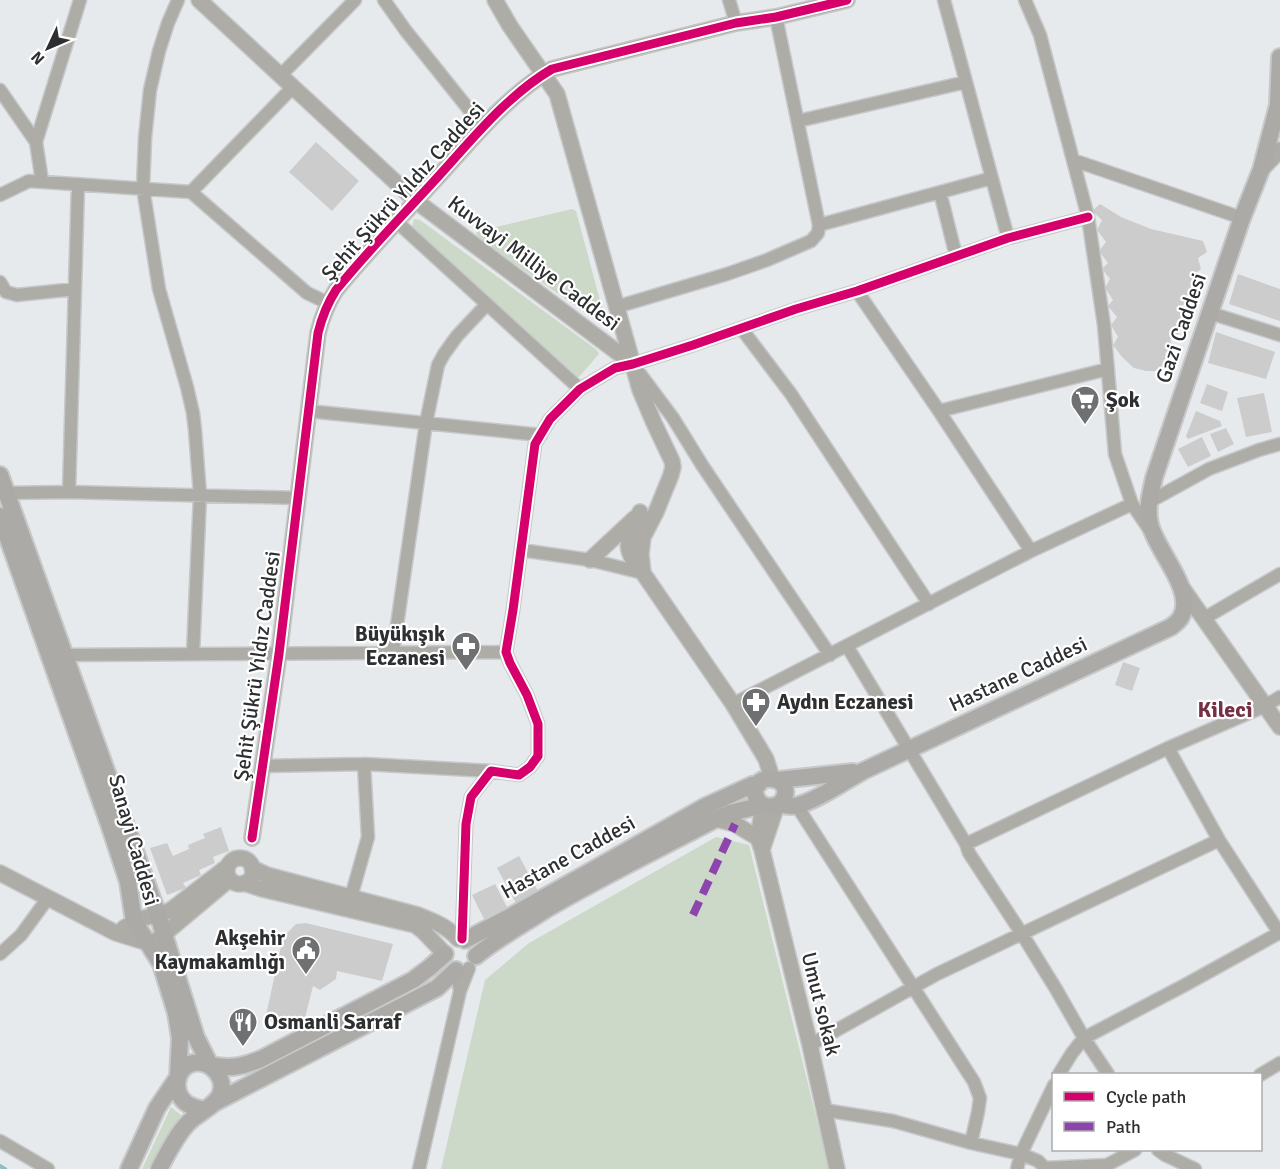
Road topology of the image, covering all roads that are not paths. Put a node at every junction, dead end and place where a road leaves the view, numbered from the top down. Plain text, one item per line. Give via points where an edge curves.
1 (80, 0) edge
2 (178, 0) edge
3 (199, 0) edge
4 (355, 0) edge
5 (384, 0) edge
6 (495, 0) edge
7 (729, 0) edge
8 (848, 0) edge
9 (944, 0) edge
10 (1025, 0) edge
11 (776, 16) junction
12 (736, 23) junction
13 (1280, 57) edge
14 (544, 74) junction
15 (281, 75) junction
16 (966, 82) junction
17 (293, 87) junction
18 (0, 90) edge
19 (798, 121) junction
20 (483, 127) junction
21 (36, 142) junction
22 (1280, 150) edge
23 (1073, 160) junction
24 (1262, 170) junction
25 (992, 178) junction
26 (42, 182) junction
27 (78, 184) junction
28 (143, 188) junction
29 (191, 192) junction
30 (940, 192) junction
31 (0, 195) edge
32 (416, 201) junction
33 (1088, 217) junction
34 (1242, 218) junction
35 (397, 222) junction
36 (819, 225) junction
37 (1008, 238) junction
38 (956, 256) junction
39 (0, 282) edge
40 (75, 289) junction
41 (857, 291) junction
42 (328, 303) junction
43 (487, 304) junction
44 (616, 307) junction
45 (1210, 314) junction
46 (741, 328) junction
47 (1280, 335) edge
48 (633, 364) junction
49 (1108, 369) junction
50 (580, 389) junction
51 (308, 411) junction
52 (939, 411) junction
53 (426, 423) junction
54 (541, 435) junction
55 (1280, 444) edge
56 (0, 475) edge
57 (666, 485) junction
58 (69, 492) junction
59 (6, 493) junction
60 (200, 495) junction
61 (298, 498) junction
62 (1149, 502) junction
63 (1131, 504) junction
64 (640, 512) junction
65 (0, 516) edge
66 (1153, 535) junction
67 (521, 550) junction
68 (1031, 551) junction
69 (590, 560) junction
70 (643, 573) junction
71 (1280, 574) edge
72 (1183, 589) junction
73 (929, 604) junction
74 (1181, 615) junction
75 (1203, 619) junction
76 (847, 646) junction
77 (506, 652) junction
78 (393, 653) junction
79 (193, 654) junction
80 (279, 654) junction
81 (65, 655) junction
82 (830, 655) junction
83 (1280, 697) edge
84 (734, 704) junction
85 (1265, 706) junction
86 (1280, 727) edge
87 (1168, 748) junction
88 (910, 749) junction
89 (364, 764) junction
90 (262, 766) junction
91 (490, 771) junction
92 (863, 771) junction
93 (769, 781) junction
94 (773, 805) junction
95 (797, 806) junction
96 (716, 819) junction
97 (1220, 840) junction
98 (760, 844) junction
99 (966, 844) junction
100 (240, 870) junction
101 (0, 873) edge
102 (351, 897) junction
103 (48, 898) junction
104 (158, 915) junction
105 (135, 921) junction
106 (116, 933) junction
107 (1280, 933) edge
108 (165, 934) junction
109 (1022, 934) junction
110 (462, 939) junction
111 (148, 943) junction
112 (0, 954) edge
113 (444, 954) junction
114 (467, 965) junction
115 (913, 986) junction
116 (1084, 1038) junction
117 (810, 1045) junction
118 (1280, 1063) edge
119 (210, 1065) junction
120 (1060, 1073) edge
121 (1107, 1073) edge
122 (1262, 1074) edge
123 (178, 1077) junction
124 (1052, 1087) edge
125 (213, 1100) junction
126 (824, 1110) junction
127 (0, 1141) edge
128 (971, 1143) junction
129 (1132, 1151) edge
130 (1160, 1151) edge
131 (1021, 1154) junction
132 (1046, 1168) edge
133 (48, 1169) edge
134 (129, 1169) edge
135 (159, 1169) edge
136 (419, 1169) edge
137 (837, 1169) edge
138 (1017, 1169) edge
139 (1195, 1169) edge

1 - 21 street
2 - 28 street via 150,90
3 - 15 street, Kuvvayi Milliye Caddesi
4 - 15 street
5 - 20 street
6 - 14 street
7 - 12 street
8 - 11 street, Şehit Şükrü Yıldız Caddesi
9 - 16 street
10 - 23 street via 1040,34
11 - 12 street, Şehit Şükrü Yıldız Caddesi
11 - 19 street
12 - 14 street, Şehit Şükrü Yıldız Caddesi via 565,65
13 - 24 main road, Gazi Caddesi via 1278,105
14 - 20 street, Şehit Şükrü Yıldız Caddesi
14 - 44 street via 557,94 564,116
15 - 17 street, Kuvvayi Milliye Caddesi
16 - 19 street
16 - 25 street
17 - 29 street
17 - 32 street, Kuvvayi Milliye Caddesi
18 - 21 street
19 - 36 street
20 - 32 street, Şehit Şükrü Yıldız Caddesi
21 - 26 street
22 - 24 street
23 - 33 street
23 - 34 street
24 - 34 main road, Gazi Caddesi
25 - 30 street
25 - 37 street
26 - 27 street
26 - 31 street via 29,181
27 - 28 street
27 - 40 street
28 - 29 street
28 - 60 street via 159,289 193,413
29 - 42 street via 306,293
30 - 36 street
30 - 38 street
32 - 35 street, Şehit Şükrü Yıldız Caddesi
32 - 48 street, Kuvvayi Milliye Caddesi
33 - 37 street
33 - 49 street
34 - 45 main road, Gazi Caddesi
35 - 42 street, Şehit Şükrü Yıldız Caddesi via 346,277
35 - 43 street
36 - 44 street via 811,241 767,260
37 - 38 street
38 - 41 street
39 - 40 street via 6,292 17,295
40 - 58 street
41 - 46 street
41 - 52 street
42 - 51 street, Şehit Şükrü Yıldız Caddesi via 318,333
43 - 50 street
43 - 53 street via 457,336 438,365
44 - 48 street
45 - 47 street
45 - 62 main road, Gazi Caddesi
46 - 48 street
46 - 73 street via 791,394
48 - 50 street via 615,368
48 - 57 street via 640,390 672,461
48 - 82 street
49 - 52 street
49 - 63 street via 1115,454
50 - 54 street via 550,418
51 - 53 street
51 - 61 street, Şehit Şükrü Yıldız Caddesi
52 - 68 street
53 - 54 street
53 - 78 street
54 - 67 street via 535,444
55 - 62 street via 1209,469
56 - 59 main road, Sanayi Caddesi
57 - 64 street
57 - 70 street via 643,537
58 - 59 street
58 - 60 street
59 - 81 main road, Sanayi Caddesi
60 - 61 street
60 - 79 street
61 - 80 street, Şehit Şükrü Yıldız Caddesi
62 - 66 main road, Gazi Caddesi
63 - 66 street
63 - 68 street
64 - 69 street
64 - 70 street via 628,545 631,557
65 - 105 main road, Sanayi Caddesi via 110,827 128,882
66 - 72 main road, Gazi Caddesi
67 - 69 street
67 - 77 street
68 - 73 street
69 - 70 street
70 - 84 street
71 - 75 street
72 - 74 main road, Gazi Caddesi
72 - 75 street
73 - 76 street
74 - 75 street
74 - 88 main road, Hastane Caddesi via 1172,627
75 - 85 street
76 - 82 street
76 - 88 street
77 - 78 street
77 - 91 street via 538,724 538,756 519,775
78 - 80 street
79 - 80 street
79 - 81 street
80 - 90 street, Şehit Şükrü Yıldız Caddesi
81 - 104 main road, Sanayi Caddesi
82 - 84 street
83 - 85 street
84 - 93 street via 766,759
85 - 86 street
85 - 87 street
87 - 97 street
87 - 99 street
88 - 92 main road, Hastane Caddesi
88 - 99 street
89 - 90 street
89 - 91 street
89 - 102 street via 368,837
90 - 100 street, Şehit Şükrü Yıldız Caddesi via 252,838
91 - 110 street via 471,797 466,824
92 - 93 main road, Hastane Caddesi
92 - 95 main road, Hastane Caddesi
93 - 94 main road via 782,784 785,793
93 - 94 main road via 756,789 756,795 758,801
93 - 110 main road, Hastane Caddesi via 706,806 513,915
94 - 95 main road, Hastane Caddesi
94 - 96 main road, Hastane Caddesi
94 - 98 street
95 - 115 street
96 - 98 street via 735,824
96 - 114 main road, Hastane Caddesi via 565,899 506,935
97 - 107 street
97 - 109 street
98 - 117 street, Umut sokak
99 - 109 street
100 - 102 street
100 - 104 street
100 - 108 street
100 - 113 street via 262,889 415,925
101 - 103 street
102 - 110 street via 424,917
103 - 106 street
103 - 112 street via 21,935
104 - 105 street
104 - 108 main road, Sanayi Caddesi
105 - 106 street
105 - 111 main road, Sanayi Caddesi
106 - 111 street
107 - 116 street
108 - 111 street
108 - 119 main road, Sanayi Caddesi via 196,1036
109 - 115 street
109 - 116 street
110 - 113 main road via 449,944
110 - 114 main road via 474,946
111 - 123 main road, Sanayi Caddesi via 161,964 176,1012 180,1038
113 - 114 main road via 447,964
113 - 119 main road via 413,980 261,1059 237,1067
114 - 125 main road, Hastane Caddesi via 436,987
114 - 136 street
115 - 117 street
115 - 128 street via 974,1082 980,1098
116 - 120 street
116 - 121 street
117 - 126 street, Umut sokak
118 - 122 street
119 - 123 main road via 194,1063
119 - 125 main road via 219,1077
123 - 125 main road via 181,1098 191,1106
123 - 134 main road via 157,1108
124 - 131 street
125 - 135 main road via 186,1124
126 - 128 street via 893,1121
126 - 137 street, Umut sokak
127 - 133 street
128 - 131 street
129 - 132 street via 1107,1165
130 - 139 street
131 - 132 street
131 - 138 street

